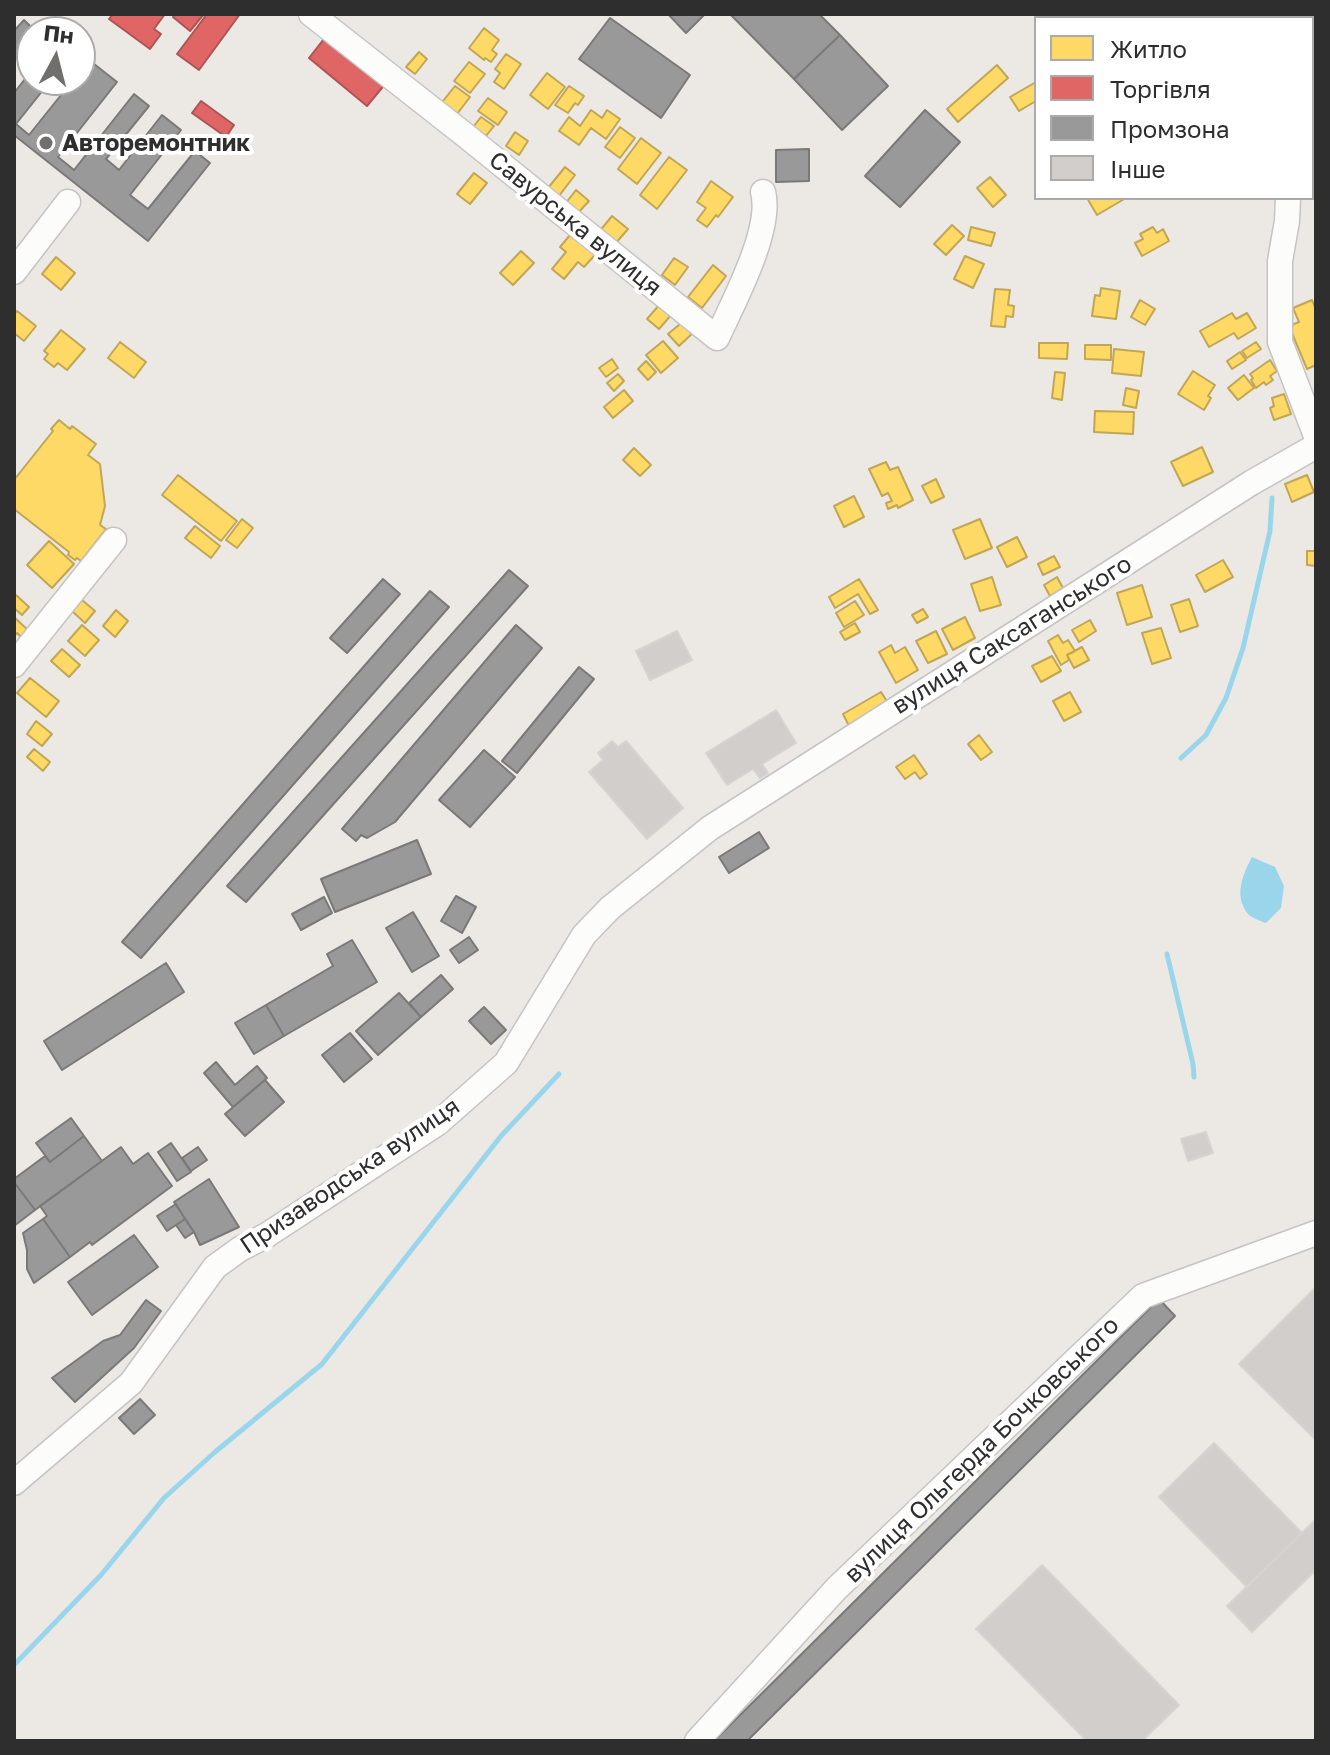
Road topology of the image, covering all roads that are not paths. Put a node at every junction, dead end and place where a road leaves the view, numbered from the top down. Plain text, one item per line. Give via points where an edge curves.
1 (311, 14) edge
2 (763, 192) dead end
3 (1288, 200) edge
4 (68, 202) dead end
5 (14, 272) edge
6 (1316, 436) edge
7 (1316, 446) edge
8 (114, 540) dead end
9 (14, 665) edge
10 (710, 828) joint
11 (1316, 1233) edge
12 (14, 1483) edge
13 (697, 1741) edge

1 - 2 street, Савурська вулиця via 717,338 750,266 765,214
3 - 6 street via 1280,261 1280,342
4 - 5 street
7 - 10 street, вулиця Саксаганського
8 - 9 street
10 - 12 street, Призаводська вулиця via 584,935 506,1063 438,1123 215,1267 131,1383
11 - 13 street, вулиця Ольгерда Бочковського via 1143,1296 837,1588

